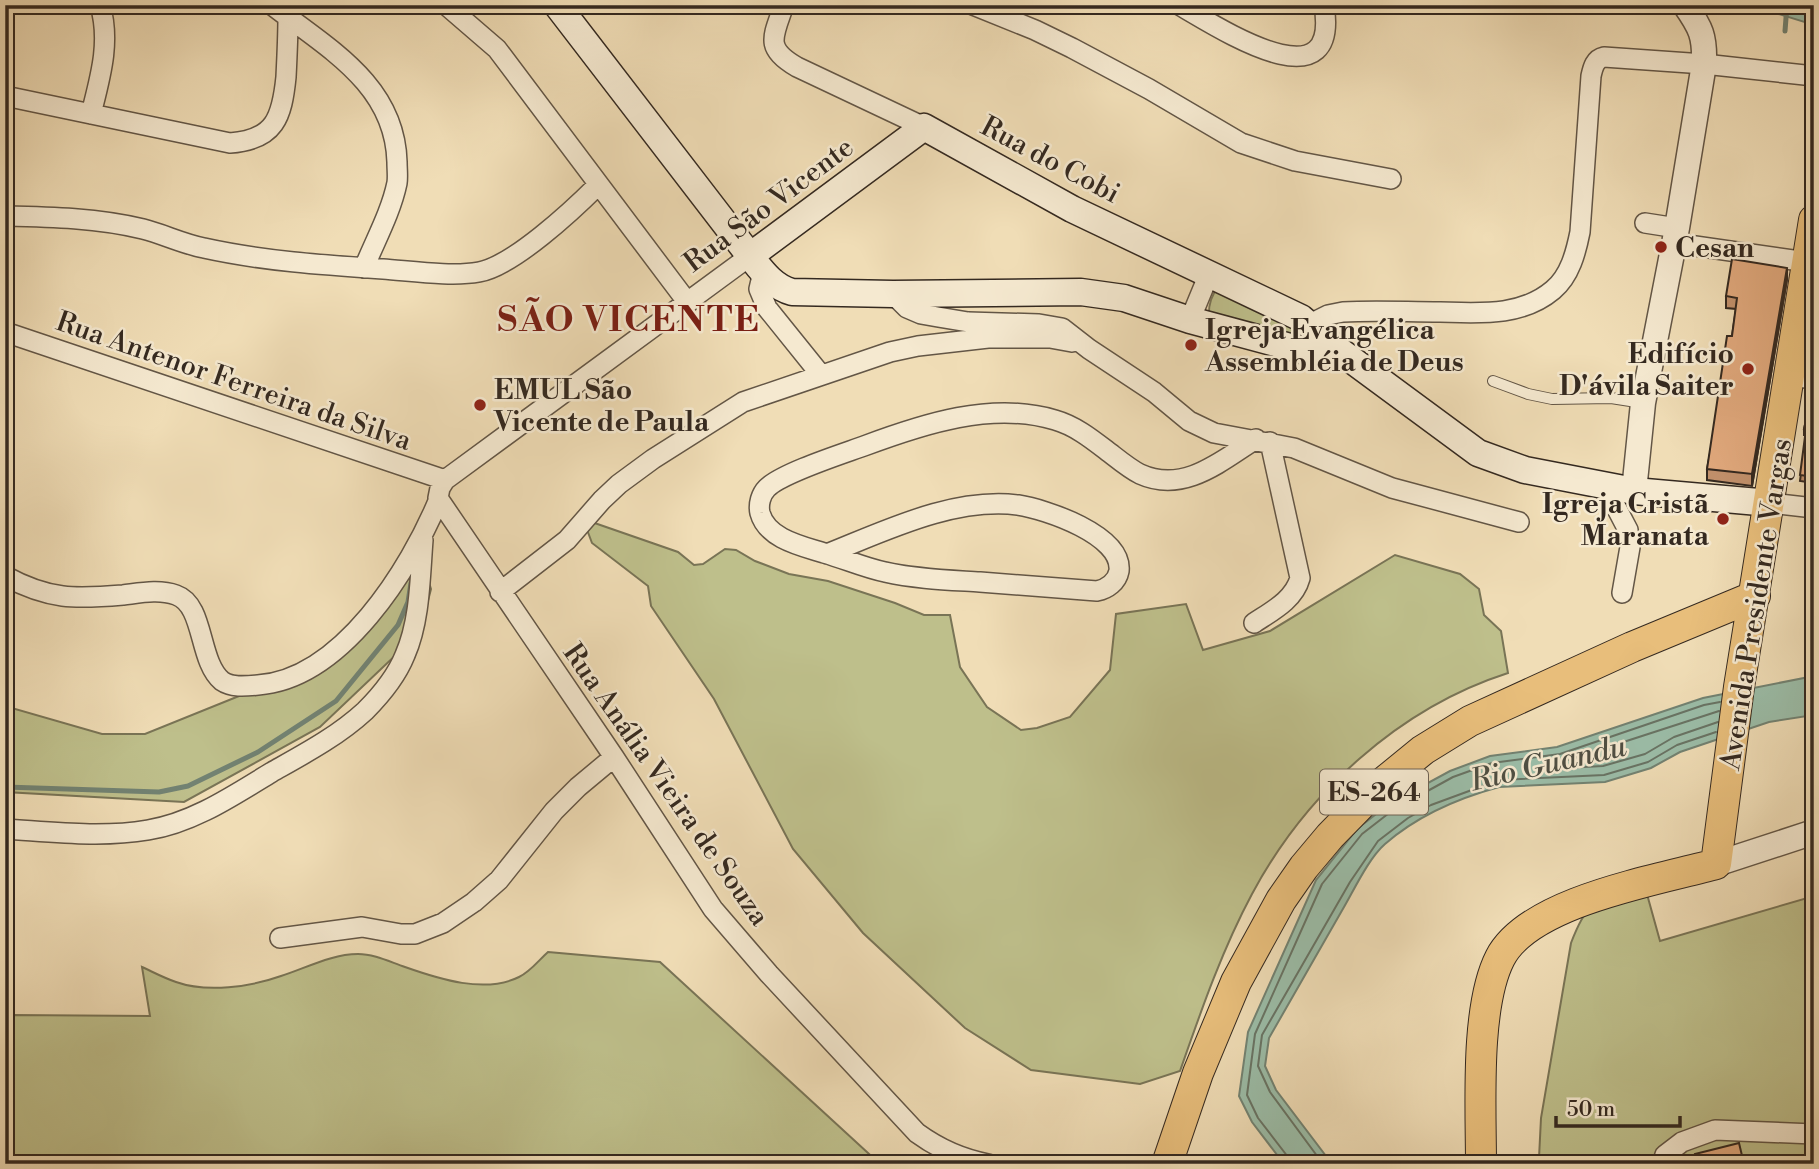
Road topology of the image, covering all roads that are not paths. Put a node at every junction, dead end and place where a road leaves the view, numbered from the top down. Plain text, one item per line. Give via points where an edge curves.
1 (100, 5) edge
2 (446, 5) edge
3 (557, 5) edge
4 (784, 5) edge
5 (973, 5) edge
6 (1179, 5) edge
7 (1324, 5) edge
8 (1685, 5) edge
9 (280, 11) edge
10 (1704, 64) junction
11 (1814, 76) edge
12 (5, 96) edge
13 (91, 114) junction
14 (924, 127) junction
15 (1391, 178) dead end
16 (598, 186) junction
17 (5, 216) edge
18 (1814, 220) edge
19 (1645, 223) dead end
20 (1676, 235) junction
21 (1811, 263) edge
22 (757, 264) junction
23 (363, 268) junction
24 (1209, 274) junction
25 (893, 294) junction
26 (688, 303) junction
27 (1190, 320) junction
28 (1310, 324) junction
29 (5, 332) edge
30 (1083, 345) junction
31 (1337, 349) junction
32 (821, 374) junction
33 (1802, 377) edge
34 (1493, 381) dead end
35 (1643, 404) junction
36 (1263, 441) junction
37 (1605, 486) junction
38 (442, 490) junction
39 (1634, 491) junction
40 (1770, 503) junction
41 (1814, 508) edge
42 (1520, 522) dead end
43 (424, 536) junction
44 (827, 554) junction
45 (5, 576) edge
46 (500, 592) junction
47 (1622, 593) dead end
48 (1755, 596) junction
49 (1254, 623) dead end
50 (614, 757) junction
51 (5, 830) edge
52 (1814, 832) edge
53 (1716, 864) junction
54 (280, 938) dead end
55 (1814, 1133) edge
56 (988, 1164) edge
57 (1167, 1164) edge
58 (1481, 1164) edge
59 (1662, 1164) edge

1 - 13 street via 105,41
2 - 16 street via 497,49
3 - 22 main road
4 - 14 street, Rua do Cobi via 773,39 782,58
5 - 15 street via 1072,48 1241,143 1295,161
6 - 7 street via 1256,47 1290,55 1307,54 1322,44 1327,22
8 - 10 street via 1704,37
9 - 13 street via 284,100 271,128 256,139 230,142
9 - 23 street via 357,72 390,119 397,148 397,182
10 - 11 street
10 - 20 street
10 - 28 street via 1604,57 1596,61 1591,76 1580,232 1575,254 1555,289 1505,312 1343,312
12 - 13 street
14 - 22 main road, Rua São Vicente
14 - 24 main road, Rua do Cobi via 1072,209
16 - 23 street via 564,218 501,264 479,272
16 - 26 street
17 - 23 street via 108,222 212,250
18 - 21 main road, Avenida Presidente Vargas
19 - 20 street
20 - 21 street
20 - 35 street
21 - 33 main road, Avenida Presidente Vargas
22 - 25 main road via 779,287 792,292
22 - 26 street, Rua São Vicente
22 - 32 street via 759,289 767,308
24 - 27 street
24 - 28 main road, Rua do Cobi
25 - 27 main road via 1081,292 1124,299
25 - 30 street via 921,314 968,322 1053,325
26 - 38 street, Rua São Vicente
27 - 31 main road via 1305,351
28 - 31 main road, Rua do Cobi
29 - 38 street, Rua Antenor Ferreira da Silva
30 - 32 street via 1020,337 944,342 890,352
30 - 36 street via 1146,385 1189,421 1214,433
31 - 37 main road, Rua do Cobi via 1478,453 1525,470
32 - 46 street via 743,402 653,459 601,500 567,540
33 - 40 main road, Avenida Presidente Vargas
34 - 35 lane via 1552,399 1611,398
35 - 39 street
36 - 42 street via 1294,448 1392,488
36 - 44 street via 1179,481 1140,474 1085,434 1056,421 998,413 937,421 808,467 765,490 759,508 766,526 797,545
36 - 49 street via 1300,578 1286,601
37 - 39 main road, Rua do Cobi
37 - 47 street via 1628,530 1630,547
38 - 43 street
38 - 46 street, Rua Anália Vieira de Souza
39 - 40 main road, Rua do Cobi
40 - 41 street
40 - 48 main road, Avenida Presidente Vargas
43 - 45 street via 384,597 350,636 308,670 273,684 223,681 209,663 192,611 175,594 61,598 36,592
43 - 51 street via 419,593 405,656 365,710 326,741 175,823 100,835
44 - 44 street via 885,572 929,579 1097,591 1118,576 1118,561 1109,546 1075,522 1017,505 947,511
46 - 50 street, Rua Anália Vieira de Souza
48 - 53 main road, Avenida Presidente Vargas
48 - 57 main road, ES-264 via 1470,721 1423,750 1380,785 1330,836 1281,900 1236,982
50 - 54 street via 554,811 499,880 443,923 415,934 362,927
50 - 56 street, Rua Anália Vieira de Souza via 713,909 769,974 917,1133 938,1148
52 - 53 street
53 - 58 main road via 1590,898 1540,919 1508,946 1487,1001
55 - 59 street via 1715,1130 1682,1142

